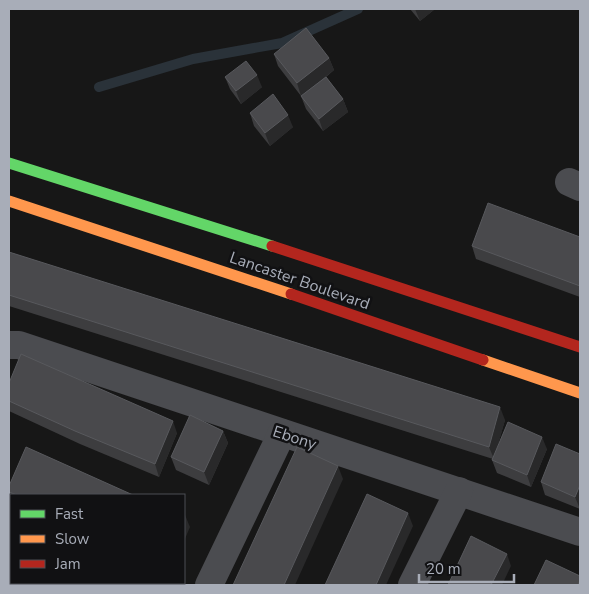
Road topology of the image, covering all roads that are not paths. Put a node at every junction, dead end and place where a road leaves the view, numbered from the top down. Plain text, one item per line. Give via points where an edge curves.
1 (9, 162) edge
2 (9, 201) edge
3 (9, 345) edge
4 (580, 347) edge
5 (580, 393) edge
6 (282, 433) junction
7 (459, 492) junction
8 (580, 532) edge
9 (209, 585) edge
10 (412, 585) edge

1 - 4 main road, Lancaster Boulevard
2 - 5 main road, Lancaster Boulevard
3 - 6 street, Ebony via 18,345
6 - 7 street, Ebony
6 - 9 street
7 - 8 street, Ebony
7 - 10 street

